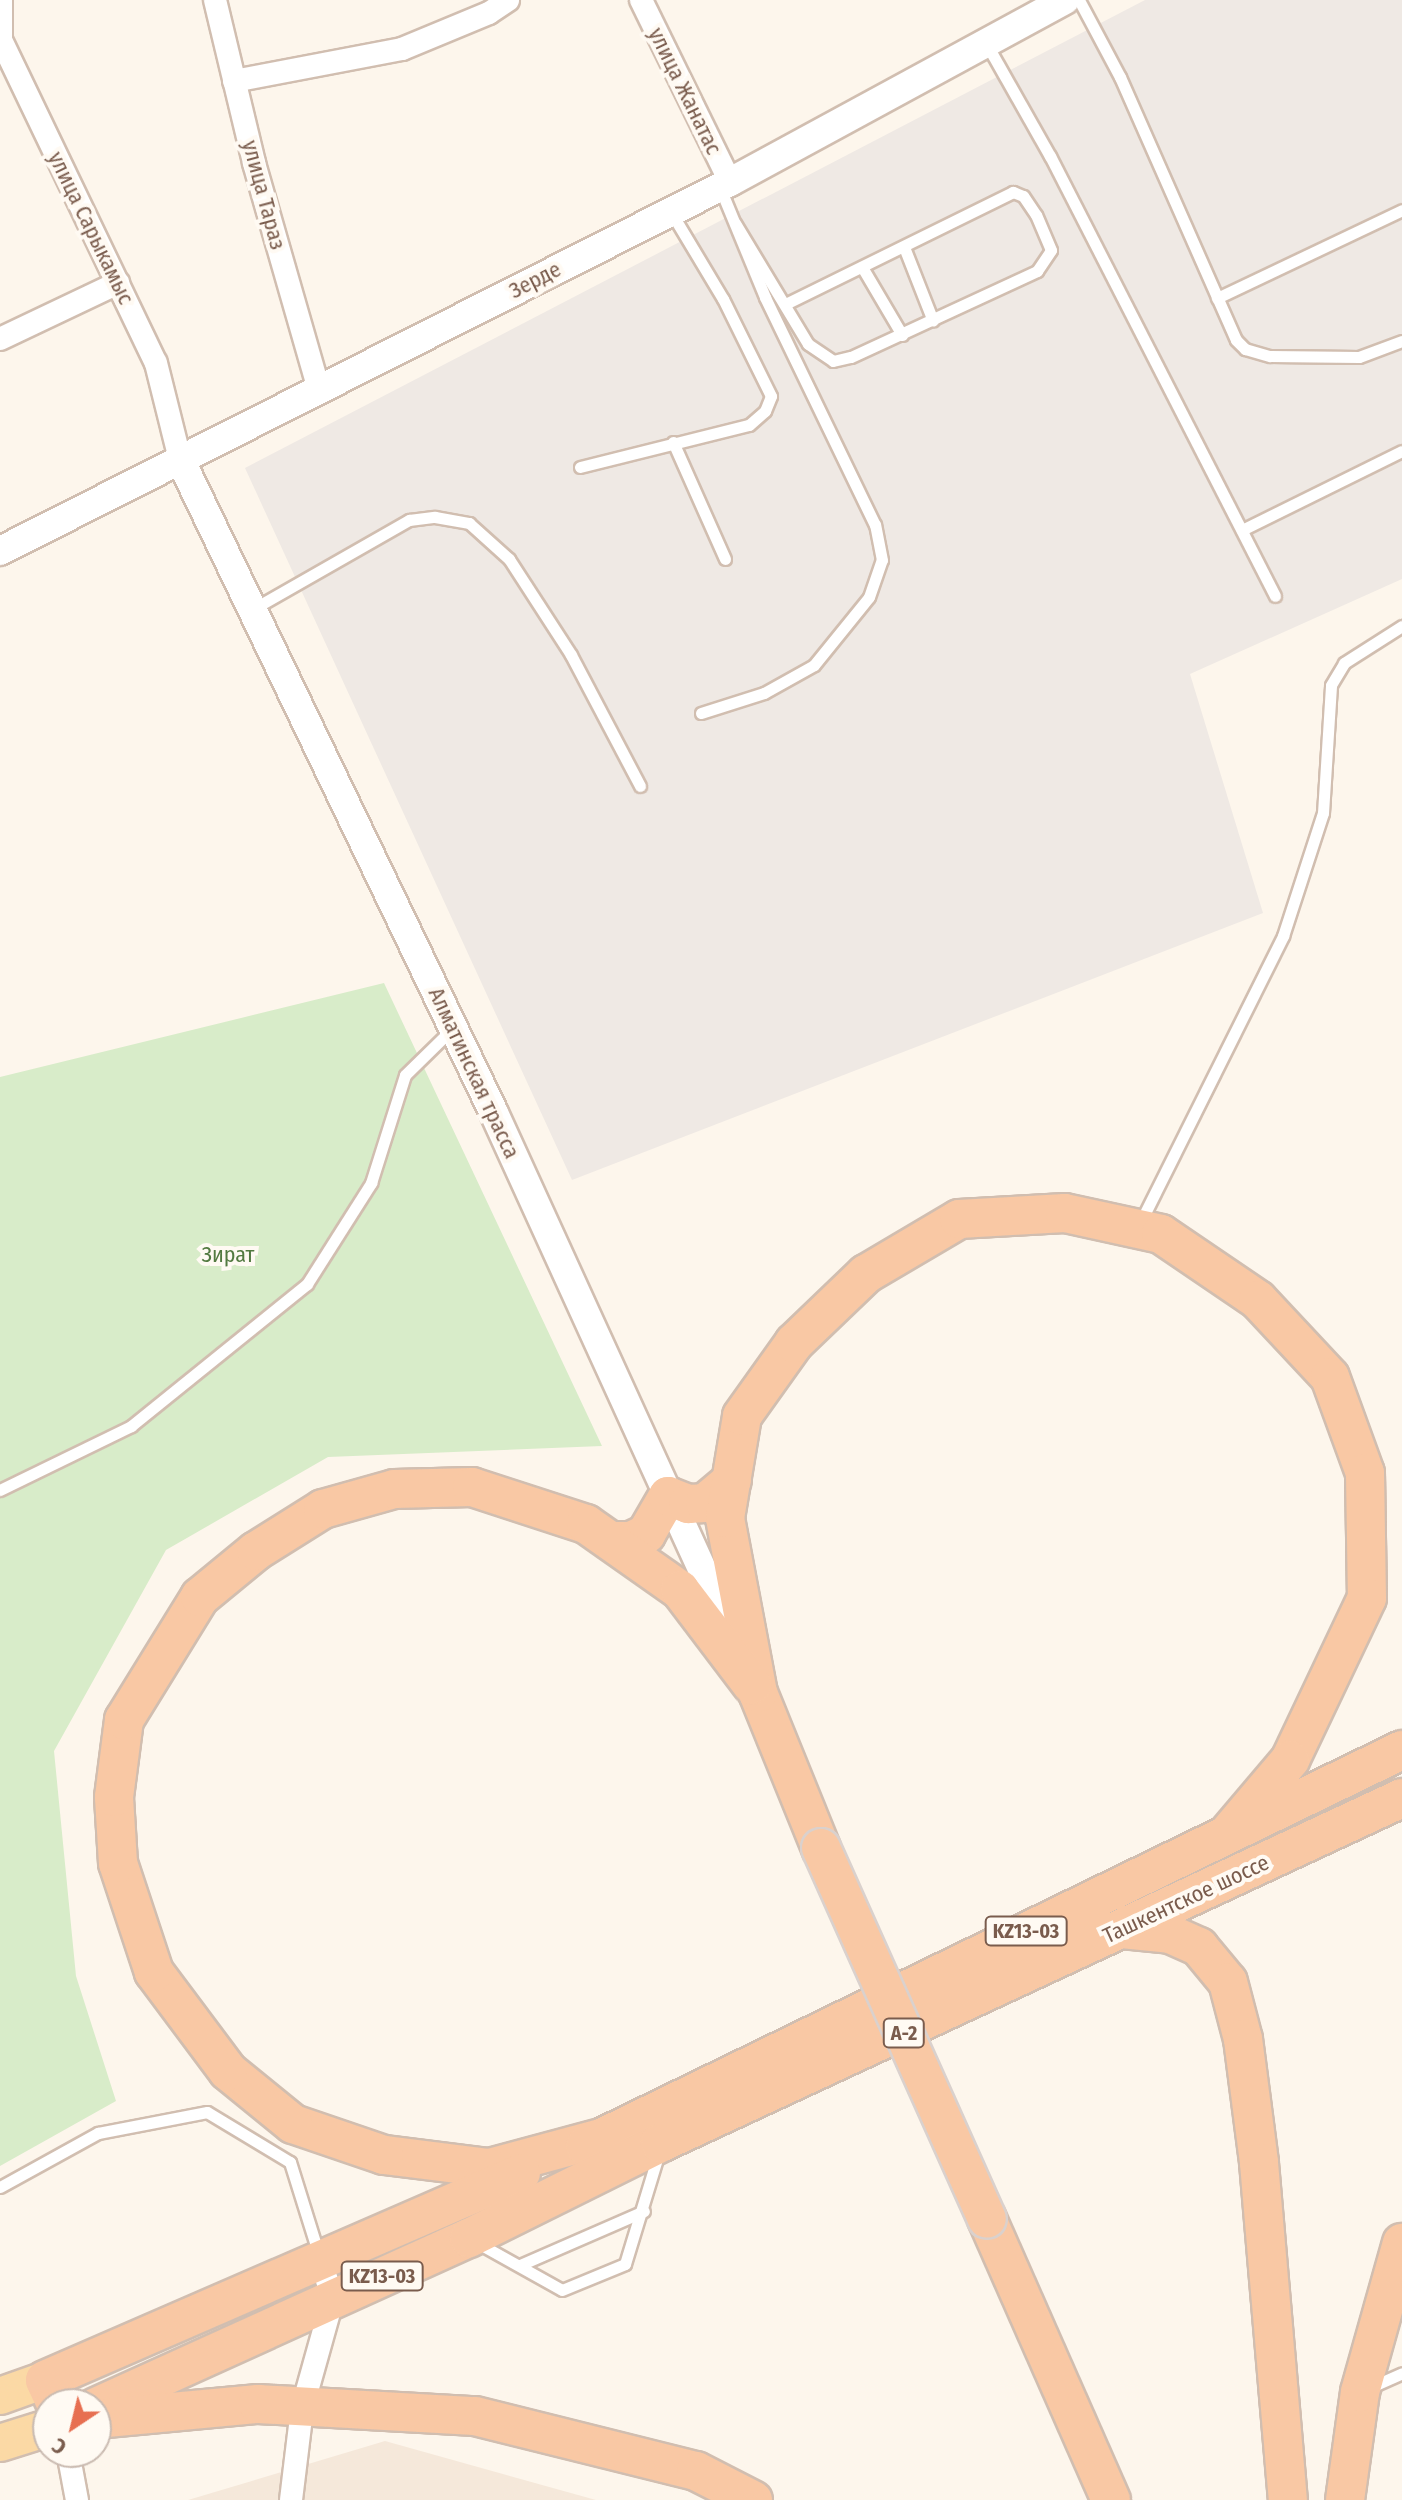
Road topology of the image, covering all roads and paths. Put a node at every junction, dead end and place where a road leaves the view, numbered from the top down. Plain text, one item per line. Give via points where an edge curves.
1 (1, 0) edge
2 (215, 0) edge
3 (508, 0) edge
4 (641, 0) edge
5 (1065, 0) edge
6 (1079, 0) edge
7 (0, 23) edge
8 (986, 43) junction
9 (234, 81) junction
10 (724, 185) junction
11 (1402, 210) edge
12 (671, 211) junction
13 (735, 223) junction
14 (904, 247) junction
15 (862, 267) junction
16 (118, 283) junction
17 (1217, 298) junction
18 (785, 304) junction
19 (933, 321) junction
20 (902, 335) junction
21 (0, 339) edge
22 (1402, 341) edge
23 (319, 389) junction
24 (673, 442) junction
25 (1402, 451) edge
26 (180, 459) junction
27 (580, 467) dead end
28 (1242, 530) junction
29 (0, 551) edge
30 (725, 559) dead end
31 (1275, 596) dead end
32 (252, 610) junction
33 (1402, 626) edge
34 (701, 713) dead end
35 (640, 786) dead end
36 (453, 1027) junction
37 (1137, 1229) junction
38 (732, 1480) junction
39 (0, 1490) edge
40 (668, 1496) junction
41 (611, 1541) junction
42 (758, 1693) junction
43 (1402, 1750) edge
44 (1402, 1798) edge
45 (1229, 1832) junction
46 (1083, 1904) junction
47 (1112, 1934) junction
48 (659, 2133) junction
49 (608, 2136) junction
50 (0, 2187) edge
51 (644, 2211) junction
52 (469, 2238) junction
53 (1402, 2243) edge
54 (320, 2260) junction
55 (520, 2265) junction
56 (333, 2298) junction
57 (1402, 2373) edge
58 (59, 2388) edge
59 (1360, 2392) junction
60 (32, 2393) edge
61 (0, 2396) edge
62 (112, 2400) edge
63 (302, 2409) junction
64 (112, 2418) edge
65 (32, 2433) edge
66 (0, 2443) edge
67 (71, 2468) edge
68 (77, 2500) edge
69 (291, 2500) edge
70 (753, 2500) edge
71 (1111, 2500) edge
72 (1288, 2500) edge
73 (1345, 2500) edge

1 - 7 street, улица Сарыкамыс
2 - 9 street, улица Тараз
3 - 9 street via 402,49
4 - 10 street, улица Жанатас
5 - 8 street, Зерде
6 - 17 lane via 1120,77
7 - 16 street, улица Сарыкамыс via 1,40
8 - 10 street, Зерде
8 - 28 lane via 1050,156
9 - 23 street, улица Тараз
10 - 12 street, Зерде
10 - 13 lane
11 - 17 lane
12 - 23 street, Зерде
12 - 24 lane via 771,396 765,411 749,425
13 - 18 lane
13 - 34 lane via 875,525 882,560 869,597 814,665 764,693
14 - 15 lane
14 - 19 lane
14 - 19 lane via 1013,192 1023,196 1036,215 1051,250 1037,271
15 - 18 lane
15 - 20 lane
16 - 21 street
16 - 26 street, улица Сарыкамыс via 156,363
17 - 22 lane via 1236,340 1245,349 1270,356 1359,357
18 - 20 lane via 808,344 833,361
19 - 20 lane
23 - 26 street, Зерде
24 - 27 lane
24 - 30 lane
25 - 28 lane
26 - 29 street, Зерде
26 - 32 street, Алматинская трасса
28 - 31 lane
32 - 35 lane via 409,520 435,517 469,523 509,559 571,655
32 - 36 street, Алматинская трасса
33 - 37 lane via 1344,663 1331,685 1323,813 1283,936
36 - 39 lane via 405,1075 371,1183 307,1284 131,1426
36 - 40 street, Алматинская трасса
37 - 38 highway via 1065,1213 959,1219 866,1274 794,1343 742,1416
37 - 45 highway via 1161,1234 1269,1311 1330,1377 1365,1473 1367,1598 1290,1760
38 - 40 highway via 705,1503 688,1504
38 - 42 highway via 725,1518
40 - 41 highway via 646,1534
40 - 42 street, Алматинская трасса
41 - 42 highway via 680,1590
41 - 49 highway via 586,1524 472,1487 394,1489 323,1509 256,1551 200,1597 124,1720 114,1797 118,1863 154,1972 228,2071 293,2124 384,2155 489,2168
42 - 71 highway, A-2, bridge via 821,1848
43 - 45 highway, KZ13-03
44 - 47 highway, Ташкентское шоссе / KZ13-03
45 - 46 highway, KZ13-03
46 - 47 highway
46 - 48 highway, KZ13-03
47 - 48 highway, Ташкентское шоссе / KZ13-03
47 - 72 highway via 1170,1934 1199,1947 1228,1982 1243,2039 1259,2163
48 - 49 highway
48 - 51 lane
48 - 52 highway, KZ13-03
49 - 54 highway, KZ13-03
50 - 54 lane via 98,2133 207,2112 290,2162
51 - 55 lane
51 - 55 lane via 625,2264 562,2290
52 - 55 lane
52 - 56 highway, KZ13-03
53 - 59 highway
54 - 56 street
54 - 58 highway, KZ13-03
56 - 62 highway, KZ13-03
56 - 63 street
57 - 59 lane
59 - 73 highway
60 - 61 main road
63 - 64 highway via 258,2404
63 - 69 street
63 - 70 highway via 475,2416 696,2471
65 - 66 main road
67 - 68 street

